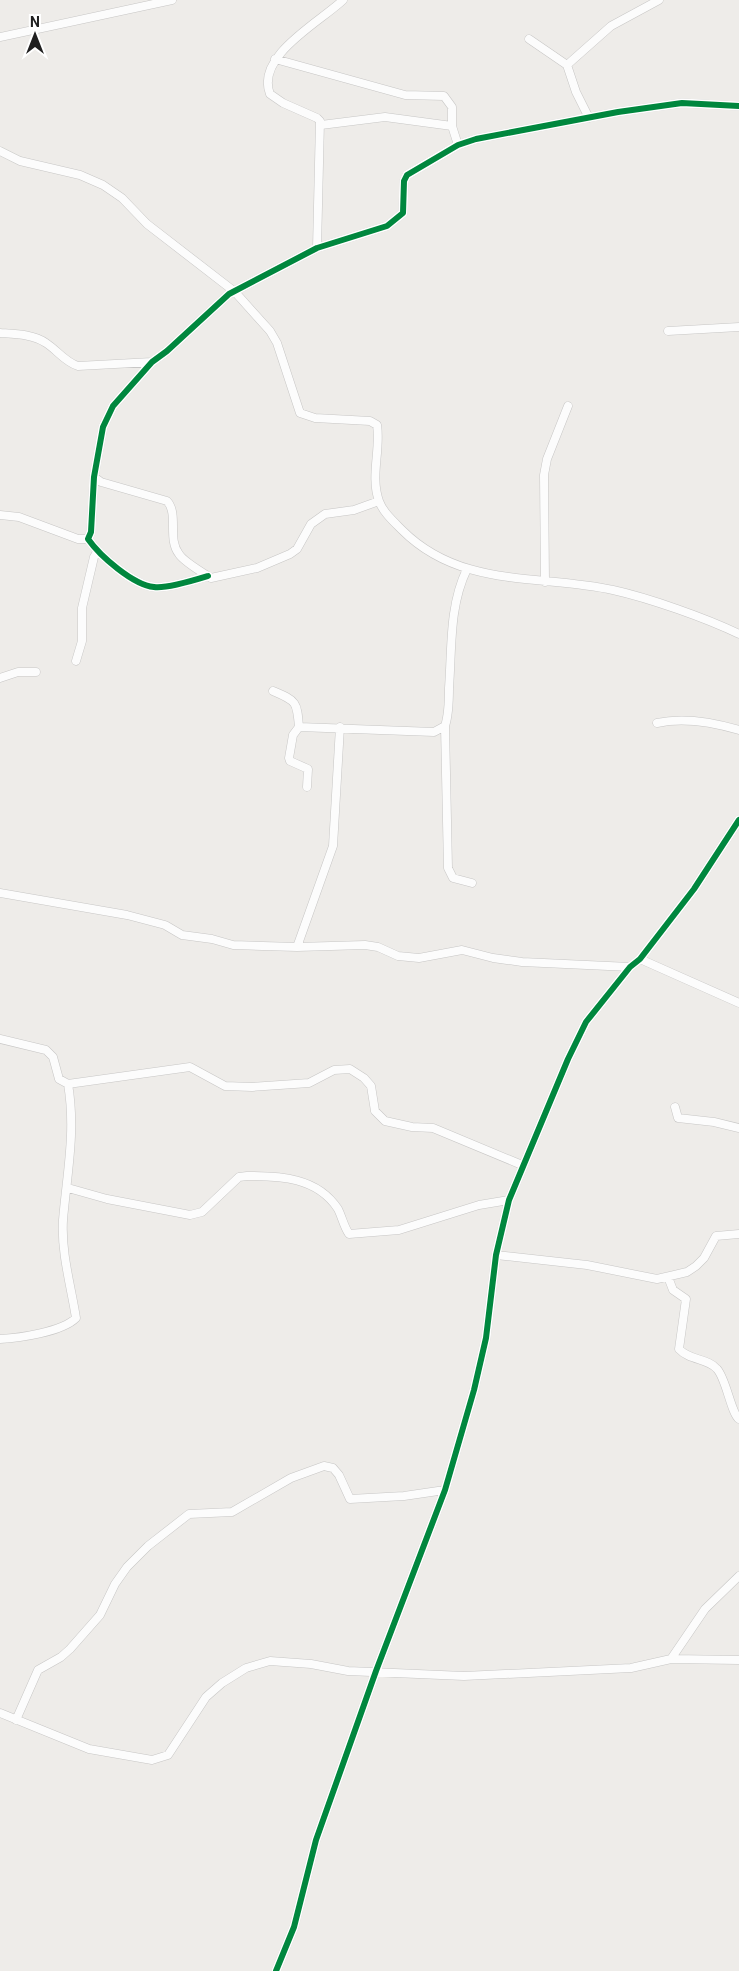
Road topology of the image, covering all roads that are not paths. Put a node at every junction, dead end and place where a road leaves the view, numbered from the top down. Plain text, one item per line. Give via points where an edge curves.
1 (172, 0) edge
2 (343, 0) edge
3 (659, 0) edge
4 (0, 38) edge
5 (529, 39) dead end
6 (275, 59) junction
7 (567, 65) junction
8 (739, 106) edge
9 (589, 118) junction
10 (321, 125) junction
11 (452, 126) junction
12 (458, 145) junction
13 (0, 151) edge
14 (316, 248) junction
15 (235, 292) junction
16 (739, 327) edge
17 (668, 331) dead end
18 (0, 333) edge
19 (152, 362) junction
20 (568, 406) dead end
21 (94, 477) junction
22 (379, 501) junction
23 (0, 514) edge
24 (88, 539) junction
25 (97, 552) junction
26 (467, 569) junction
27 (208, 576) junction
28 (545, 582) junction
29 (739, 634) edge
30 (76, 661) dead end
31 (36, 672) dead end
32 (0, 678) edge
33 (273, 691) dead end
34 (657, 723) dead end
35 (445, 726) junction
36 (299, 727) junction
37 (340, 727) junction
38 (739, 730) edge
39 (307, 787) dead end
40 (739, 820) edge
41 (472, 883) dead end
42 (0, 893) edge
43 (297, 947) junction
44 (640, 959) junction
45 (630, 967) junction
46 (739, 1003) edge
47 (0, 1040) edge
48 (68, 1084) junction
49 (675, 1107) dead end
50 (739, 1128) edge
51 (522, 1164) junction
52 (68, 1188) junction
53 (508, 1200) junction
54 (739, 1234) edge
55 (496, 1255) junction
56 (668, 1277) junction
57 (0, 1339) edge
58 (739, 1419) edge
59 (445, 1490) junction
60 (739, 1576) edge
61 (671, 1659) junction
62 (739, 1660) edge
63 (376, 1671) junction
64 (0, 1713) edge
65 (16, 1720) junction
66 (276, 1971) edge

1 - 4 street
2 - 6 street
3 - 7 street via 611,26
5 - 7 street
6 - 10 street via 267,79 270,94 317,118
6 - 11 street via 405,95 444,96 452,107
7 - 9 street
8 - 9 street via 689,102
9 - 12 street
10 - 11 street via 385,117
10 - 14 street
11 - 12 street
12 - 14 street via 404,178 405,207 399,218 367,234
13 - 15 street via 20,161 80,175 103,184 122,198 146,224
14 - 15 street
15 - 19 street via 221,300
15 - 22 street via 278,342 300,412 315,418 370,421 377,425 376,486
16 - 17 street
18 - 19 street via 34,337 78,366
19 - 21 street via 113,406 103,427
20 - 28 street via 544,475
21 - 24 street
21 - 27 street via 101,482 167,501 172,510 172,527 179,556
22 - 26 street via 411,539 440,558
22 - 27 street via 354,510 325,514 311,524 297,549 278,560 214,578
23 - 24 street via 19,517 78,539
24 - 25 street
25 - 27 street via 140,583 155,588
25 - 30 street via 82,608 82,641
26 - 28 street via 487,575
26 - 35 street via 454,608
28 - 29 street via 614,590
31 - 32 street via 18,672
33 - 36 street via 294,701
34 - 38 street via 692,720
35 - 37 street via 434,732
35 - 41 street via 448,868 453,878
36 - 37 street
36 - 39 street via 293,735 289,758 308,769
37 - 43 street via 333,846
40 - 44 street via 694,889
42 - 43 street via 126,915 165,925 182,934 233,945
43 - 45 street via 365,945 398,956 420,958 462,950 522,962
44 - 45 street
44 - 46 street
45 - 51 street via 586,1022
47 - 48 street via 46,1050 53,1057 59,1078
48 - 51 street via 190,1067 225,1086 252,1088 309,1083 334,1070 350,1069 371,1086 375,1111 385,1121 433,1128
48 - 52 street via 72,1121
49 - 50 street via 678,1118
51 - 53 street
52 - 53 street via 190,1215 202,1212 239,1177 296,1179 312,1186 331,1201 350,1234 399,1230 479,1205
52 - 57 street via 64,1239 76,1318 38,1333
53 - 55 street
54 - 56 street via 716,1236 696,1266 688,1272
55 - 56 street via 587,1266 648,1279
55 - 59 street via 486,1338
56 - 58 street via 672,1290 686,1298 678,1350 718,1369 732,1400 733,1412
59 - 63 street
59 - 65 street via 350,1499 333,1468 324,1466 291,1478 232,1512 189,1514 155,1540 128,1567 115,1584 100,1615 70,1648 38,1670
60 - 61 street via 705,1609
61 - 62 street
61 - 63 street via 631,1668 464,1676
63 - 65 street via 348,1671 270,1661 246,1668 212,1690 168,1755 152,1760 90,1749
63 - 66 street via 316,1840 294,1927
64 - 65 street

